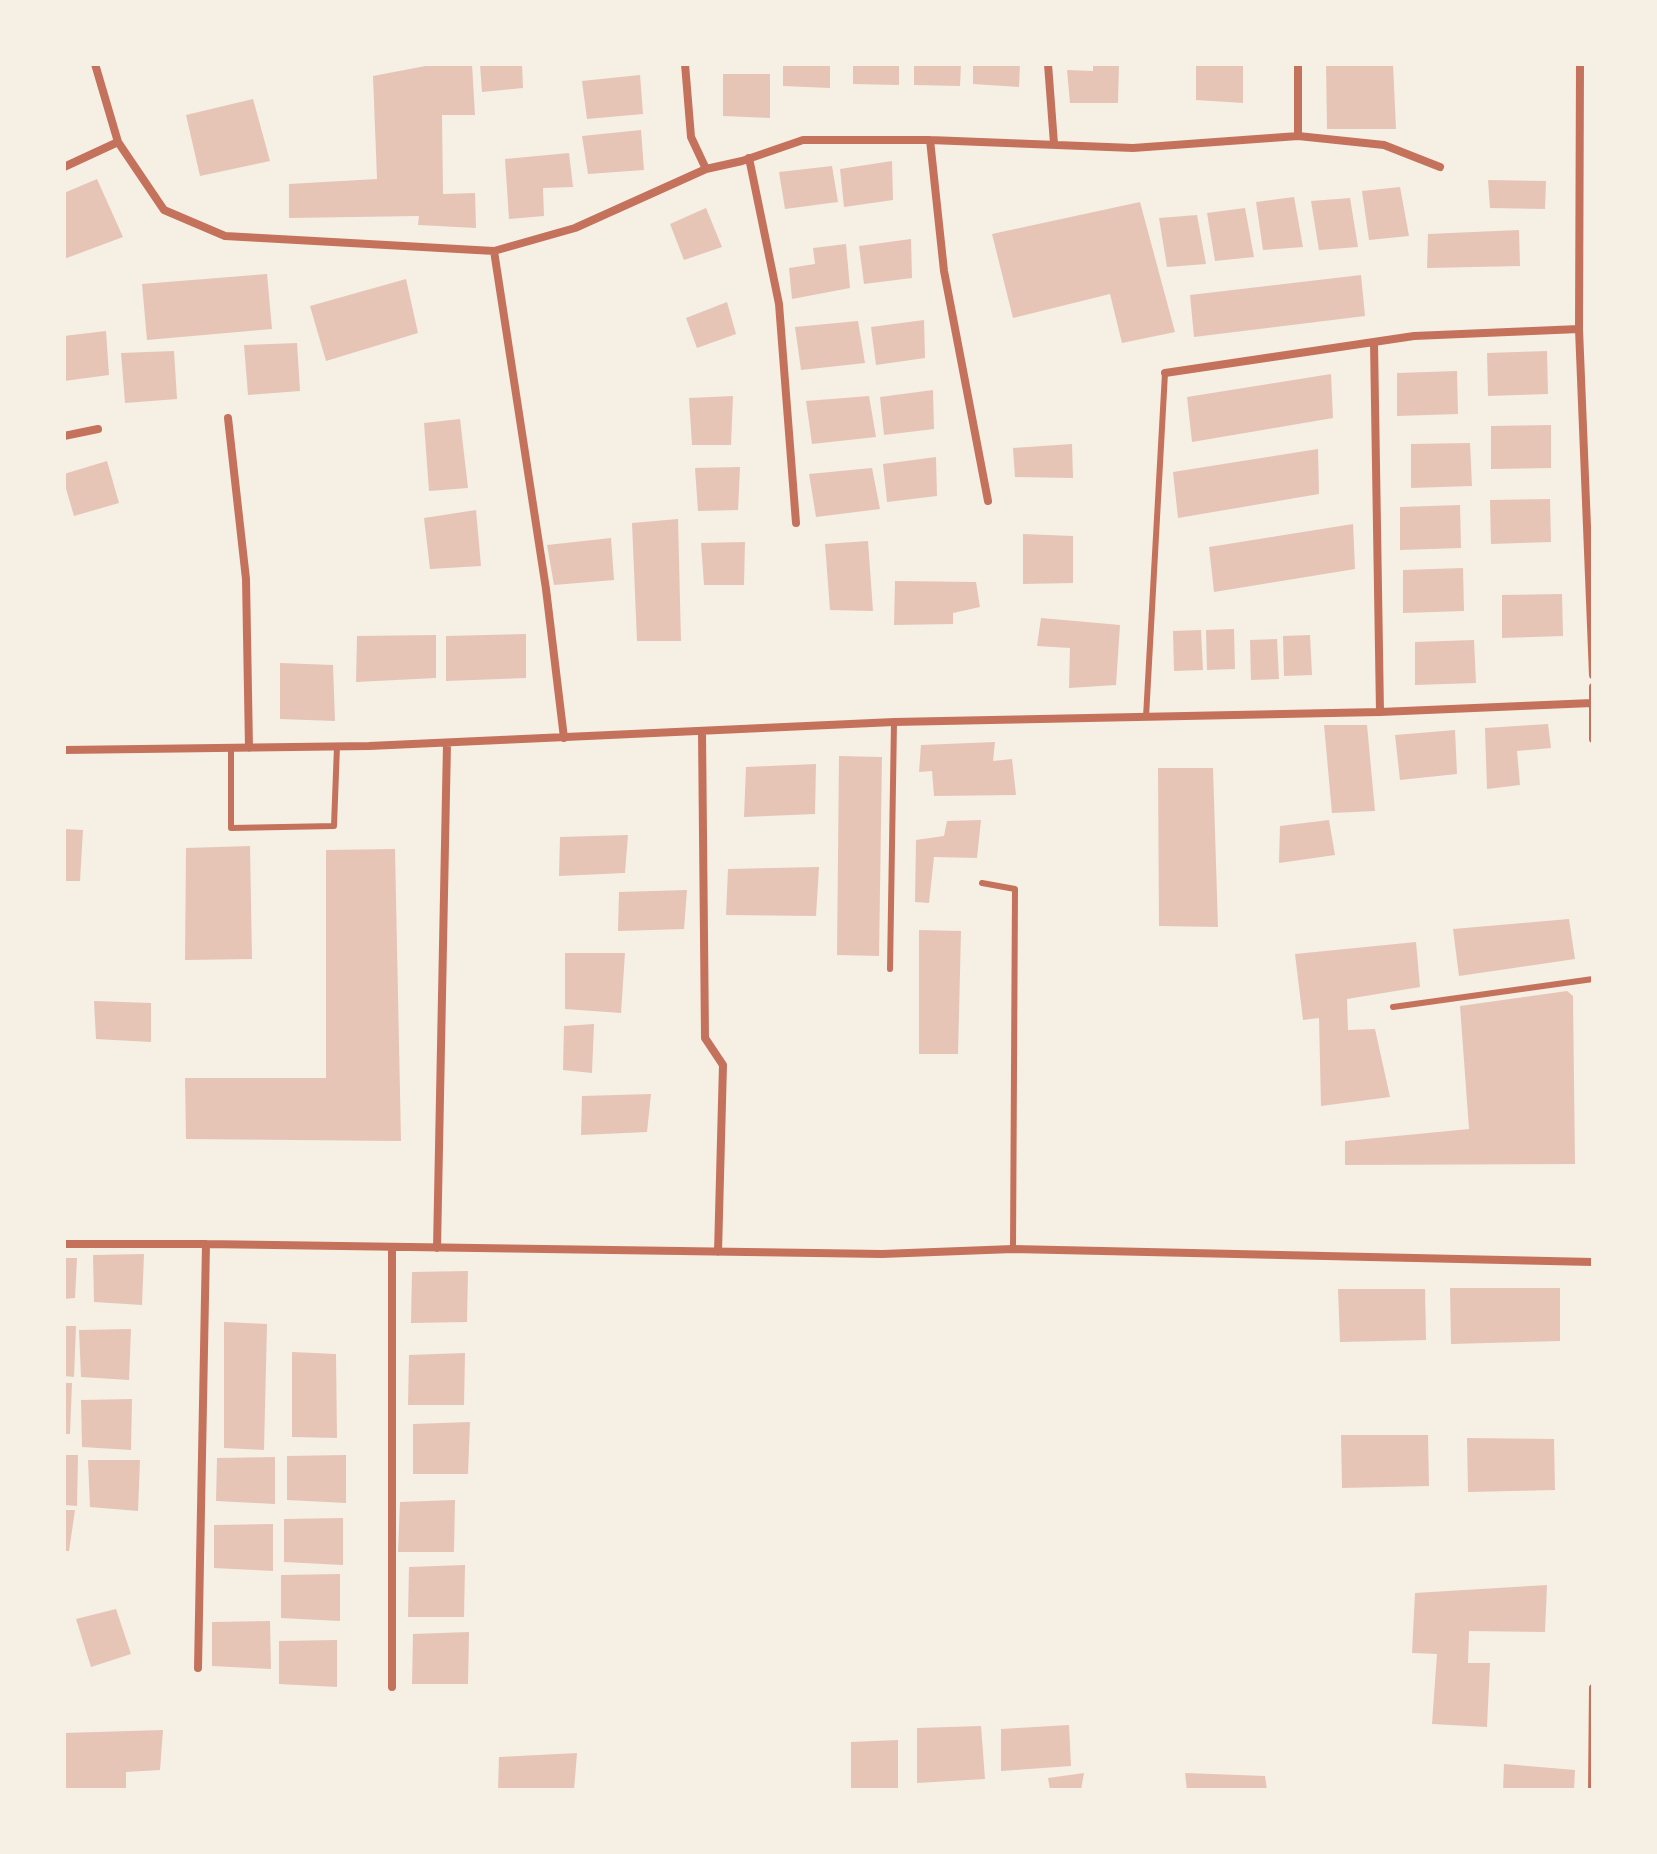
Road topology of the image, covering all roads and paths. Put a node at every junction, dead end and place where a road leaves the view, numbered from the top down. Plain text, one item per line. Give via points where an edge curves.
1 (95, 64) edge
2 (685, 64) edge
3 (1048, 64) edge
4 (1298, 64) edge
5 (1580, 64) edge
6 (1298, 136) junction
7 (930, 140) junction
8 (118, 142) junction
9 (1054, 144) junction
10 (749, 158) junction
11 (64, 167) edge
12 (1440, 167) dead end
13 (706, 169) junction
14 (494, 251) junction
15 (1579, 329) junction
16 (1374, 342) junction
17 (1165, 373) joint
18 (228, 418) dead end
19 (98, 429) dead end
20 (64, 436) edge
21 (988, 501) dead end
22 (796, 523) dead end
23 (1593, 675) edge
24 (1593, 687) edge
25 (1592, 703) edge
26 (1380, 712) junction
27 (1146, 717) junction
28 (894, 722) junction
29 (702, 732) junction
30 (564, 738) junction
31 (1593, 739) edge
32 (447, 743) junction
33 (337, 746) junction
34 (231, 748) junction
35 (249, 748) junction
36 (64, 750) edge
37 (982, 883) dead end
38 (890, 969) dead end
39 (1593, 979) edge
40 (1393, 1007) dead end
41 (64, 1244) edge
42 (206, 1244) junction
43 (392, 1247) junction
44 (437, 1248) junction
45 (1013, 1249) junction
46 (718, 1252) junction
47 (1593, 1262) edge
48 (198, 1668) dead end
49 (392, 1687) dead end
50 (1593, 1688) edge
51 (1592, 1790) edge

1 - 8 street
2 - 13 street via 691,137
3 - 9 street
4 - 6 street
5 - 15 street
6 - 9 street via 1133,148
6 - 12 street via 1384,145
7 - 9 street
7 - 10 street via 803,140
7 - 21 street via 944,271
8 - 11 street
8 - 14 street via 164,210 225,236
10 - 13 street
10 - 22 street via 779,304
13 - 14 street via 575,228
14 - 30 street
15 - 16 street
15 - 23 street
16 - 17 street
16 - 26 street
17 - 27 lane
18 - 35 street via 246,579
19 - 20 street
24 - 25 street
25 - 26 street
25 - 31 street
26 - 27 street
27 - 28 street
28 - 29 street
28 - 38 lane
29 - 30 street
29 - 46 street via 705,1038 723,1065
30 - 32 street
32 - 33 street
32 - 44 street
33 - 34 lane via 334,826 231,828
33 - 35 street
34 - 35 street
34 - 36 street
37 - 45 lane via 1015,889
39 - 40 lane
41 - 42 street
42 - 43 street
42 - 48 street
43 - 44 street
43 - 49 street
44 - 46 street
45 - 46 street
45 - 47 street
50 - 51 street

